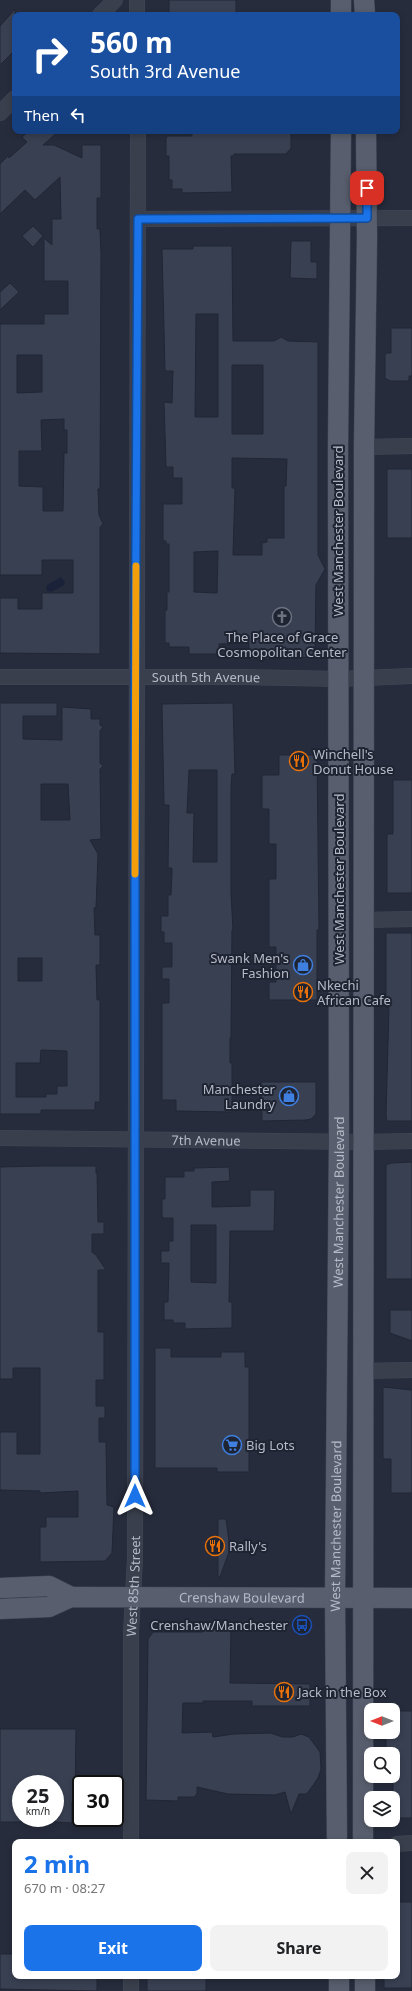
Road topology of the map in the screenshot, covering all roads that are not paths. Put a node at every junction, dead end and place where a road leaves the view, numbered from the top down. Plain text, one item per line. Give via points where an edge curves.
1 (137, 0) edge
2 (341, 0) edge
3 (364, 0) edge
4 (111, 1) edge
5 (102, 12) edge
6 (137, 12) edge
7 (341, 12) edge
8 (365, 12) edge
9 (12, 101) edge
10 (0, 113) edge
11 (138, 134) edge
12 (341, 134) edge
13 (366, 134) edge
14 (341, 217) junction
15 (367, 218) junction
16 (412, 218) edge
17 (138, 219) junction
18 (412, 446) edge
19 (364, 447) junction
20 (412, 676) edge
21 (0, 677) edge
22 (135, 677) junction
23 (339, 678) junction
24 (365, 678) junction
25 (412, 919) edge
26 (364, 920) junction
27 (0, 1138) edge
28 (135, 1139) junction
29 (412, 1141) edge
30 (340, 1142) junction
31 (365, 1142) junction
32 (412, 1370) edge
33 (363, 1371) junction
34 (0, 1588) edge
35 (71, 1596) junction
36 (133, 1596) junction
37 (335, 1597) junction
38 (364, 1597) junction
39 (412, 1598) edge
40 (0, 1609) edge
41 (131, 1839) edge
42 (337, 1839) edge
43 (363, 1839) edge
44 (412, 1843) edge
45 (400, 1844) edge
46 (131, 1979) edge
47 (339, 1979) edge
48 (365, 1979) edge
49 (131, 1991) edge
50 (339, 1991) edge
51 (365, 1991) edge

1 - 6 street
2 - 7 main road
3 - 8 main road
4 - 5 street
9 - 10 street
11 - 17 street, West 85th Street
12 - 14 main road, West Manchester Boulevard
13 - 15 main road, West Manchester Boulevard
14 - 15 street
14 - 17 street
14 - 23 main road, West Manchester Boulevard
15 - 16 street
15 - 19 main road, West Manchester Boulevard
17 - 22 street, West 85th Street
18 - 19 street
19 - 24 main road, West Manchester Boulevard
20 - 24 street, South 5th Avenue
21 - 22 street, South 5th Avenue
22 - 23 street, South 5th Avenue
22 - 28 street, West 85th Street
23 - 24 street, South 5th Avenue
23 - 30 main road, West Manchester Boulevard
24 - 26 main road, West Manchester Boulevard
25 - 26 street
26 - 31 main road, West Manchester Boulevard
27 - 28 street, 7th Avenue
28 - 30 street, 7th Avenue
28 - 36 street, West 85th Street
29 - 31 street, 7th Avenue
30 - 31 street, 7th Avenue
30 - 37 main road, West Manchester Boulevard
31 - 33 main road, West Manchester Boulevard
32 - 33 street
33 - 38 main road, West Manchester Boulevard
34 - 35 main road, Crenshaw Boulevard via 49,1586
35 - 36 main road, Crenshaw Boulevard
35 - 40 main road, Crenshaw Boulevard via 49,1607
36 - 37 main road, Crenshaw Boulevard
36 - 41 street, West 85th Street
37 - 38 main road, Crenshaw Boulevard
37 - 42 main road, West Manchester Boulevard
38 - 39 main road, Crenshaw Boulevard
38 - 43 main road, West Manchester Boulevard
44 - 45 street
46 - 49 street
47 - 50 main road
48 - 51 main road

